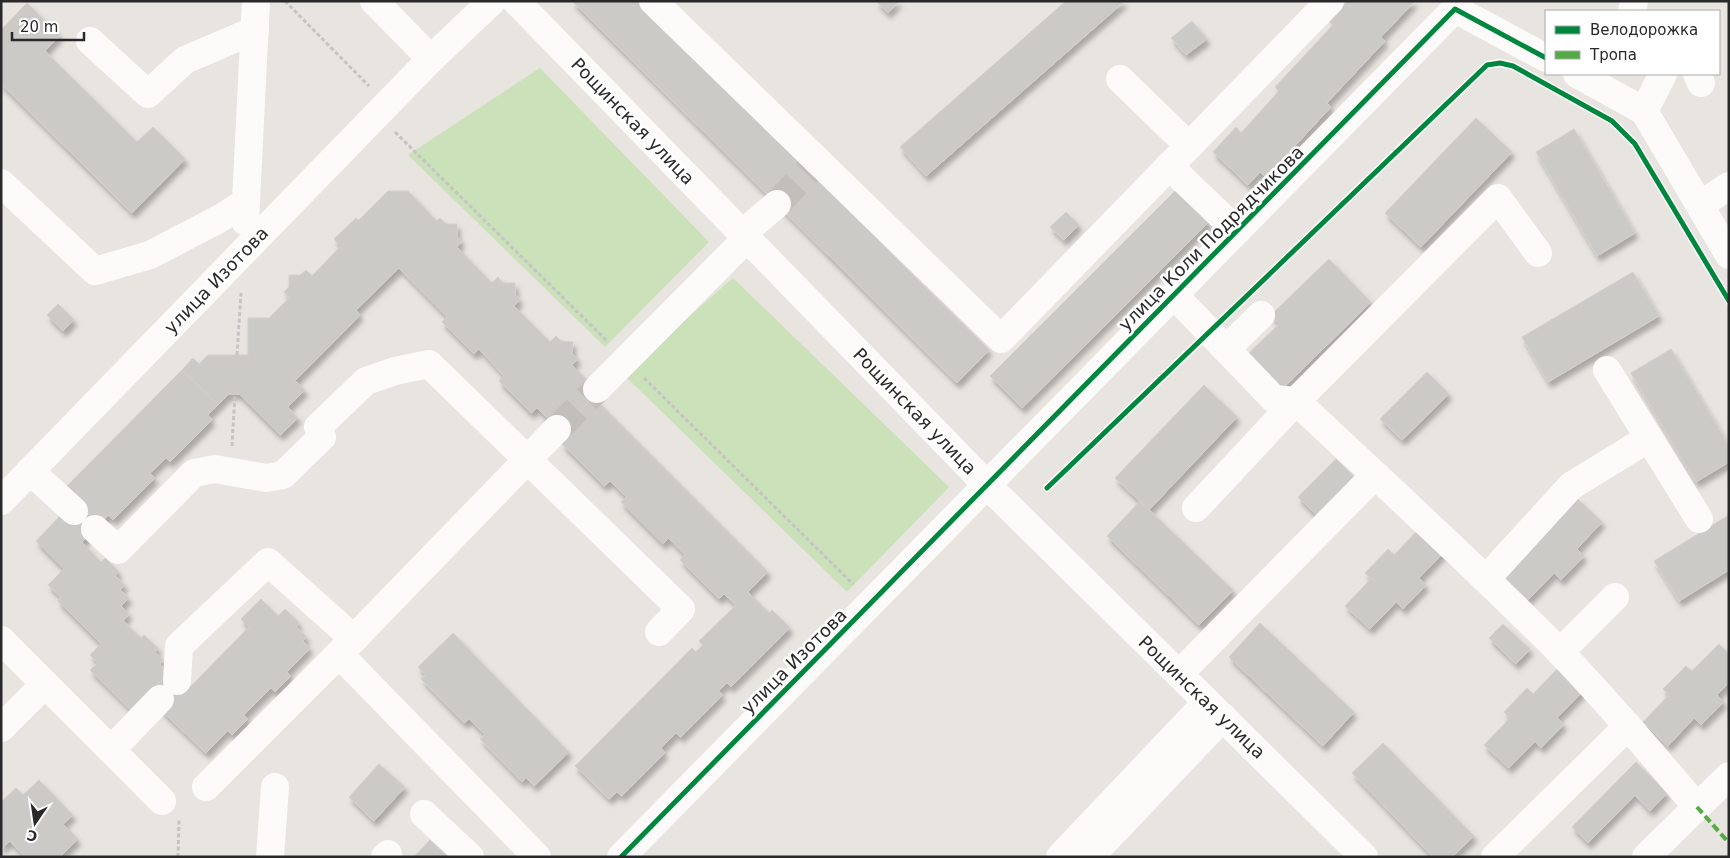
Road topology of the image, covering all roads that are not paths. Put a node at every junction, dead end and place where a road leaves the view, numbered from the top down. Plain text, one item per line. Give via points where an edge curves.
1 (256, 1) edge
2 (374, 1) edge
3 (492, 1) edge
4 (516, 1) edge
5 (653, 1) edge
6 (1330, 1) edge
7 (1457, 5) edge
8 (255, 30) junction
9 (90, 41) dead end
10 (1545, 57) edge
11 (431, 60) junction
12 (1662, 75) edge
13 (1592, 77) edge
14 (1120, 79) dead end
15 (1644, 111) junction
16 (1189, 146) junction
17 (1170, 166) junction
18 (1, 183) edge
19 (1729, 186) edge
20 (246, 202) junction
21 (777, 204) tunnel mouth
22 (1700, 205) junction
23 (1237, 231) junction
24 (745, 236) junction
25 (244, 252) junction
26 (1538, 253) dead end
27 (1721, 265) edge
28 (1174, 295) junction
29 (1261, 315) dead end
30 (1217, 340) junction
31 (1607, 370) dead end
32 (597, 389) tunnel mouth
33 (1296, 401) junction
34 (557, 429) tunnel mouth
35 (1649, 438) junction
36 (527, 460) junction
37 (30, 472) junction
38 (1375, 475) junction
39 (986, 485) junction
40 (1, 501) edge
41 (1196, 508) dead end
42 (74, 511) dead end
43 (1699, 519) dead end
44 (95, 529) dead end
45 (1486, 579) junction
46 (1615, 597) dead end
47 (659, 632) dead end
48 (1, 640) edge
49 (346, 646) junction
50 (1560, 652) junction
51 (1179, 674) junction
52 (45, 684) junction
53 (1215, 709) junction
54 (1628, 726) junction
55 (1, 728) edge
56 (111, 750) junction
57 (1729, 776) edge
58 (206, 787) dead end
59 (275, 788) dead end
60 (1697, 806) junction
61 (171, 809) road end
62 (424, 814) dead end
63 (270, 857) edge
64 (470, 857) edge
65 (537, 857) edge
66 (621, 857) edge
67 (1060, 857) edge
68 (1090, 857) edge
69 (1364, 857) edge
70 (1495, 857) edge
71 (1646, 857) edge

1 - 8 street
2 - 11 street
3 - 11 street
4 - 24 street, Рощинская улица
5 - 17 street via 813,166 1000,339
6 - 16 street
7 - 10 street
7 - 23 street, улица Коли Подрядчикова
8 - 9 street via 185,60 148,94
8 - 20 street
11 - 25 street, улица Изотова
12 - 15 street
13 - 15 street
14 - 16 street
15 - 22 street
16 - 17 street
17 - 23 street
18 - 20 street via 95,271 150,255
19 - 22 street
20 - 25 street
21 - 24 street
22 - 27 street
23 - 28 street, улица Коли Подрядчикова
24 - 32 street
24 - 39 street, Рощинская улица
25 - 37 street, улица Изотова
26 - 33 street via 1498,198
28 - 30 street
28 - 39 street, улица Коли Подрядчикова
29 - 30 street
30 - 33 street via 1274,399
31 - 35 street
33 - 38 street
33 - 41 street
34 - 36 street
35 - 43 street
35 - 45 street via 1571,486
36 - 44 street via 428,364 366,381 283,476 266,478 215,469 194,473 118,550
36 - 47 street via 681,608
36 - 49 street
37 - 40 street, улица Изотова
37 - 42 street
38 - 45 street
38 - 51 street
39 - 51 street, Рощинская улица
39 - 66 street, улица Изотова
45 - 50 street
46 - 50 street
48 - 52 street
49 - 56 street via 268,562 180,646 168,690
49 - 58 street
49 - 65 street
50 - 54 street
51 - 53 street, Рощинская улица
52 - 55 street
52 - 56 street
53 - 67 street
53 - 68 street
53 - 69 street, Рощинская улица
54 - 60 street
54 - 70 street
56 - 61 street
57 - 60 street
59 - 63 street
60 - 71 street
62 - 64 street

